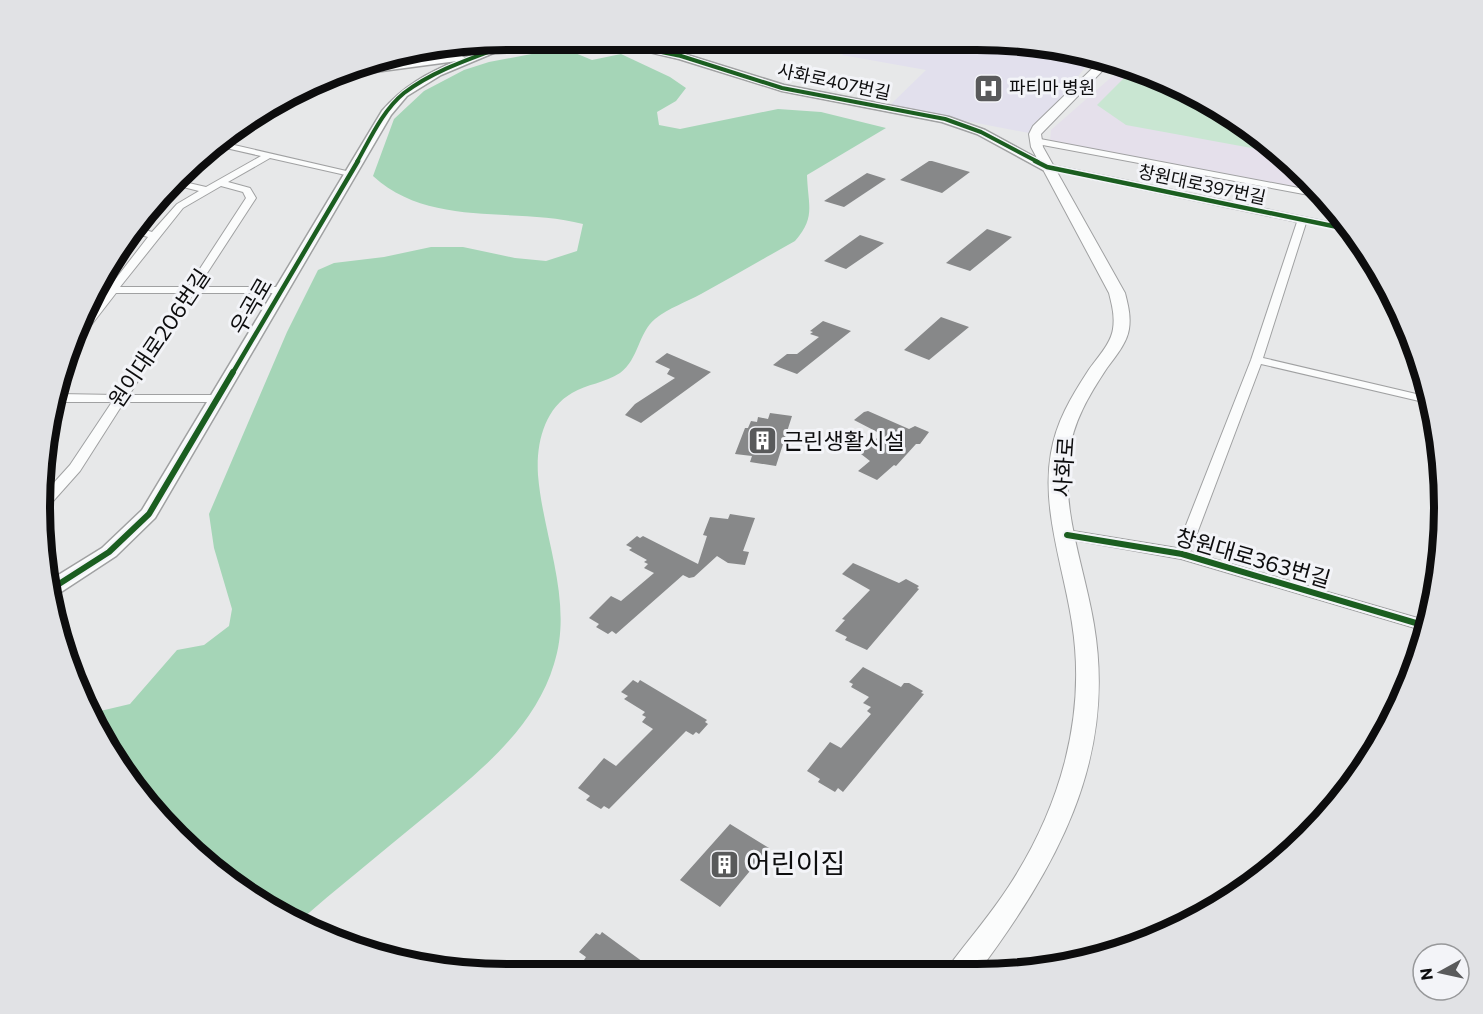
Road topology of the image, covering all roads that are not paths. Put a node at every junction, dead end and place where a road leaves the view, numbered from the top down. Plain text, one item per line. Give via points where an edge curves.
1 (497, 50) edge
2 (652, 50) edge
3 (490, 53) junction
4 (1100, 67) edge
5 (378, 68) edge
6 (1035, 141) junction
7 (226, 146) edge
8 (267, 156) junction
9 (1047, 167) junction
10 (350, 173) junction
11 (219, 183) junction
12 (182, 184) edge
13 (205, 190) junction
14 (1309, 193) edge
15 (1302, 221) junction
16 (1339, 228) edge
17 (141, 232) edge
18 (154, 236) junction
19 (106, 287) edge
20 (114, 290) junction
21 (281, 290) junction
22 (191, 291) junction
23 (90, 319) edge
24 (1257, 360) junction
25 (63, 398) edge
26 (119, 398) junction
27 (1420, 398) edge
28 (217, 399) junction
29 (50, 496) edge
30 (1067, 535) junction
31 (1182, 554) junction
32 (56, 586) edge
33 (1418, 624) edge
34 (967, 964) edge

1 - 3 street
2 - 9 street, 사화로407번길 via 782,88 945,119 981,132
3 - 5 street
3 - 10 street, 우곡로 via 437,74 403,94 377,125
4 - 6 main road via 1036,129
6 - 9 main road, 사화로
6 - 14 street
7 - 8 street
8 - 10 street
8 - 11 street
9 - 15 street, 창원대로397번길
9 - 30 main road, 사화로 via 1111,281 1122,314 1117,340 1065,429 1058,492
10 - 21 street, 우곡로
11 - 13 street
11 - 22 street, 원이대로206번길 via 247,190 251,198
12 - 13 street
13 - 18 street via 180,206
15 - 16 street, 창원대로397번길
15 - 24 street
17 - 18 street
18 - 20 street
19 - 20 street
20 - 22 street
20 - 23 street
21 - 22 street
21 - 28 street, 우곡로
22 - 26 street, 원이대로206번길
24 - 27 street
24 - 31 street
25 - 26 street
26 - 28 street
26 - 29 street, 원이대로206번길 via 75,468
28 - 32 street, 우곡로 via 149,514 109,552
30 - 31 street, 창원대로363번길
30 - 34 main road, 사화로 via 1087,647 1089,684 1077,764 1045,849 1018,896
31 - 33 street, 창원대로363번길

